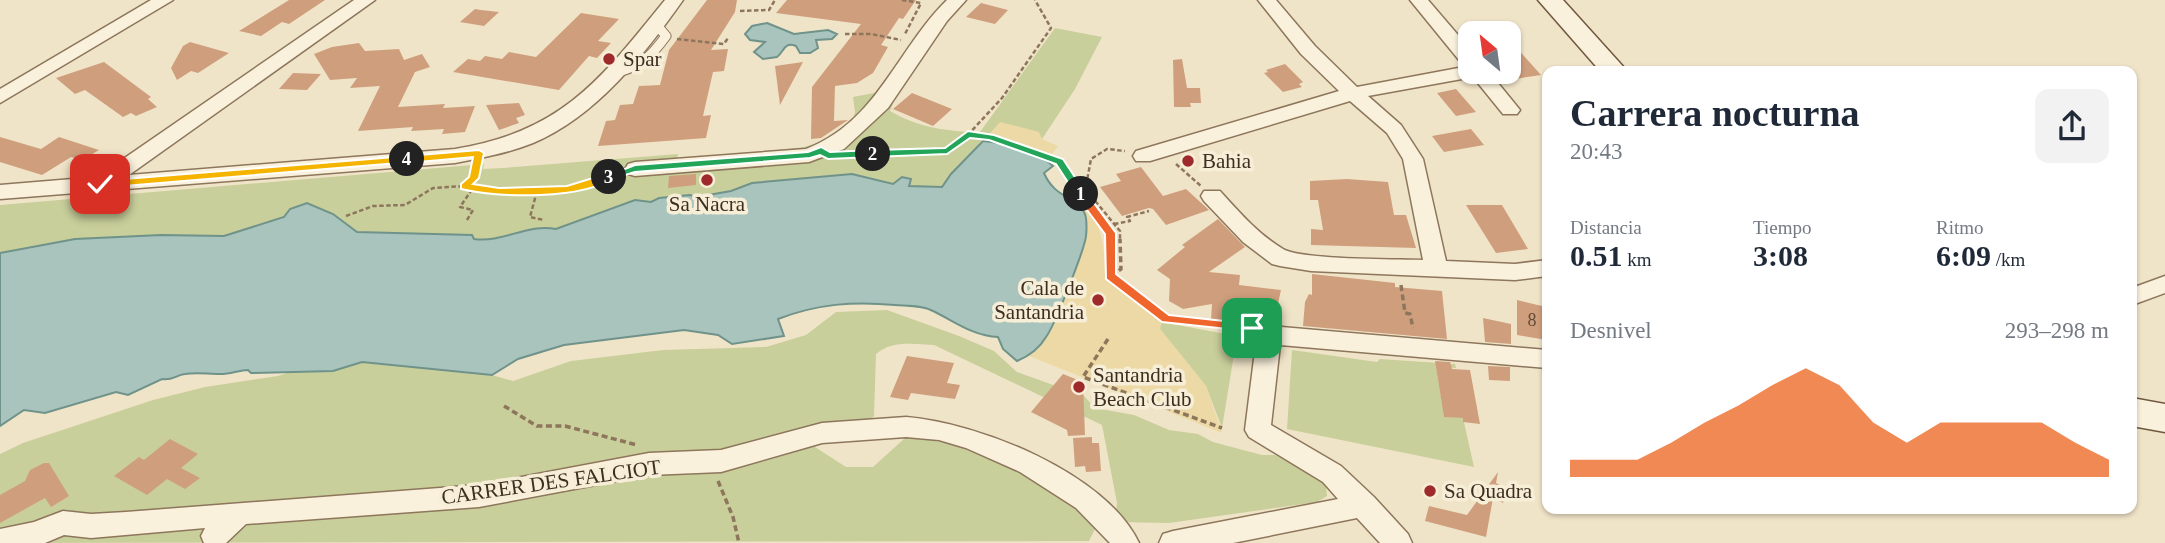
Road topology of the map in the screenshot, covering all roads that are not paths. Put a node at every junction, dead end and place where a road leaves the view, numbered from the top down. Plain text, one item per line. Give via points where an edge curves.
1 (164, 0) edge
2 (366, 0) edge
3 (674, 0) edge
4 (957, 0) edge
5 (1267, 0) edge
6 (1419, 0) edge
7 (1550, 0) edge
8 (1458, 47) edge
9 (1610, 66) edge
10 (1458, 74) edge
11 (1489, 84) edge
12 (1354, 93) junction
13 (0, 97) edge
14 (1510, 110) dead end
15 (1143, 156) road end
16 (635, 169) road end
17 (100, 184) junction
18 (0, 192) edge
19 (1212, 196) road end
20 (1436, 267) junction
21 (1542, 269) edge
22 (2165, 284) edge
23 (2137, 296) edge
24 (1542, 359) edge
25 (2137, 413) edge
26 (2165, 418) edge
27 (1364, 505) junction
28 (210, 532) edge
29 (1120, 536) edge
30 (0, 541) edge
31 (1173, 543) edge
32 (1398, 543) edge

1 - 13 street
2 - 17 street
3 - 17 street via 615,72 572,114 539,134 479,153
4 - 16 street via 940,17 881,104 837,145 797,156
5 - 12 street via 1308,50
6 - 8 street
7 - 9 main road
10 - 12 street
11 - 14 street
12 - 15 street
12 - 20 street via 1394,129 1413,159
17 - 18 street
19 - 20 street via 1251,237 1280,258
20 - 21 street via 1515,272
22 - 23 street
24 - 27 street via 1269,335 1258,430 1332,474
25 - 26 main road
27 - 31 street
27 - 32 street
28 - 29 street, CARRER DES FALCIOT via 239,513 479,496 649,464 721,461 822,433 906,427 939,430 1001,451 1086,500
28 - 30 street via 63,523

